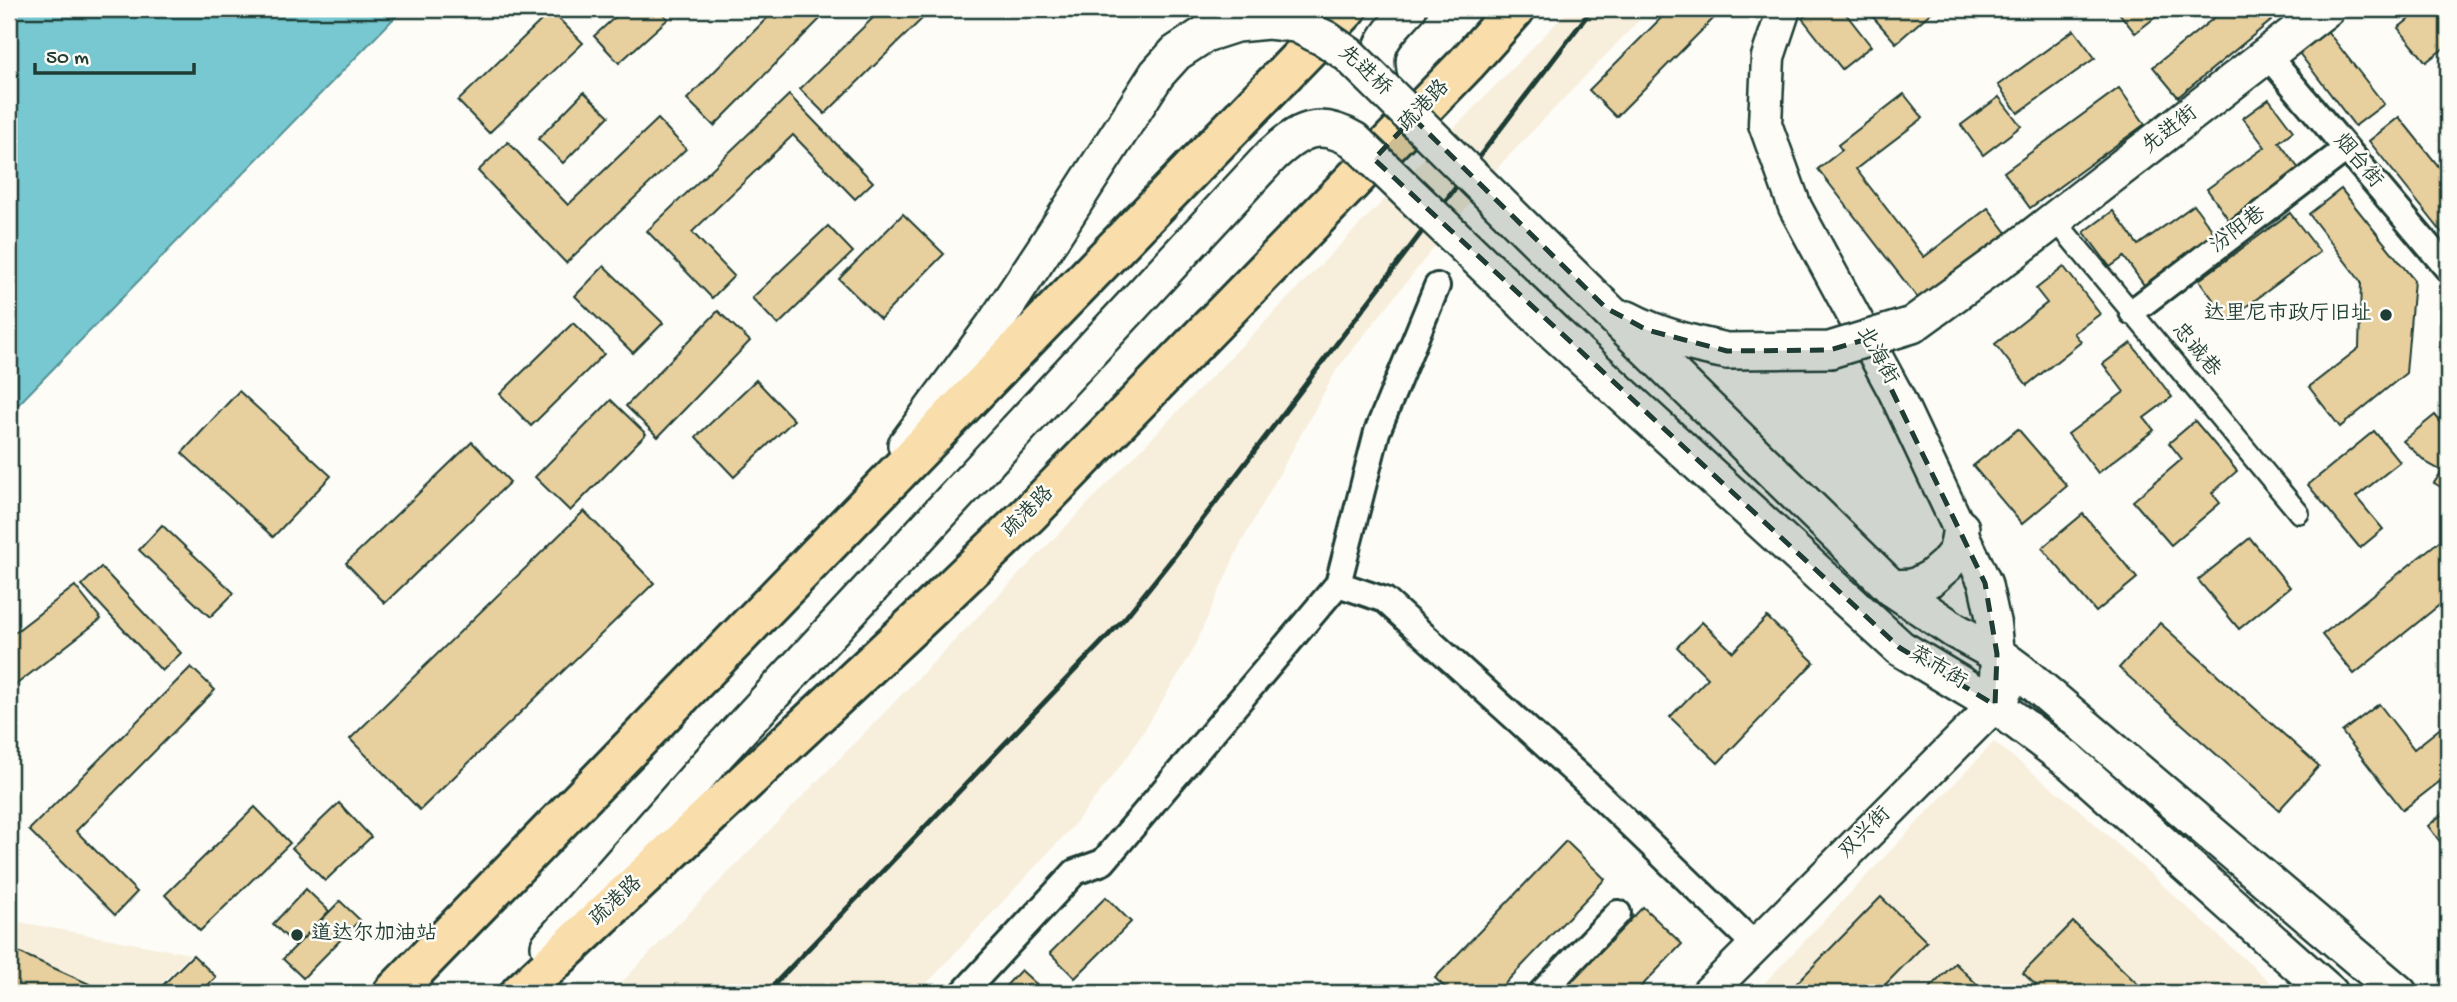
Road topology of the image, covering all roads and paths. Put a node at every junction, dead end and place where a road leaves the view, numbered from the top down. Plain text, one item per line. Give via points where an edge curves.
1 (1321, 9) edge
2 (1347, 9) edge
3 (1410, 9) edge
4 (1515, 9) edge
5 (1524, 9) edge
6 (1784, 9) edge
7 (2326, 9) edge
8 (2268, 56) junction
9 (1466, 64) junction
10 (1277, 81) junction
11 (1383, 88) junction
12 (2346, 149) junction
13 (2054, 220) junction
14 (2447, 268) edge
15 (1437, 286) dead end
16 (1597, 299) junction
17 (2132, 312) junction
18 (2299, 513) dead end
19 (844, 527) junction
20 (1961, 528) junction
21 (1338, 584) junction
22 (1892, 588) junction
23 (2009, 663) junction
24 (1995, 705) junction
25 (1618, 913) dead end
26 (1755, 946) junction
27 (393, 993) edge
28 (508, 993) edge
29 (520, 993) edge
30 (963, 993) edge
31 (1541, 993) edge
32 (1708, 993) edge
33 (2330, 993) edge
34 (2399, 993) edge

1 - 10 street
2 - 10 highway
3 - 11 street via 1377,52
4 - 9 highway, 疏港路
5 - 9 street
6 - 20 street, 北海街 via 1768,57 1765,124 1795,207 1895,392
7 - 8 main road, 先进街
8 - 12 street, 烟台街
8 - 13 main road, 先进街
9 - 29 highway, 疏港路 via 1029,514
10 - 19 highway
11 - 16 main road, 先进桥, bridge
11 - 19 main road, 先进桥, bridge via 1349,55 1296,24 1236,24 1205,34 1176,53 1157,74 971,357
12 - 14 street, 烟台街
12 - 17 street, 汾阳巷
13 - 16 main road, 先进街, bridge via 1912,326 1830,350 1727,351 1688,343 1647,330
13 - 17 street, 忠诚巷
15 - 21 street via 1377,432
16 - 22 main road, 菜市街
17 - 18 street, 忠诚巷
19 - 27 highway
20 - 22 main road via 1957,551 1946,565 1914,587
20 - 23 street, 北海街 via 1985,583
21 - 26 street via 1385,600 1589,785
21 - 30 street via 1103,862 1075,872
22 - 23 main road, 菜市街
23 - 24 street, 北海街
23 - 34 main road, 菜市街
24 - 26 street, 双兴街
24 - 28 main road, 菜市街, bridge via 1900,648 1554,332 1354,139 1322,128 1304,131 1271,156 719,752
24 - 33 main road, 菜市街 via 2072,763
25 - 31 street
26 - 32 street, 双兴街

